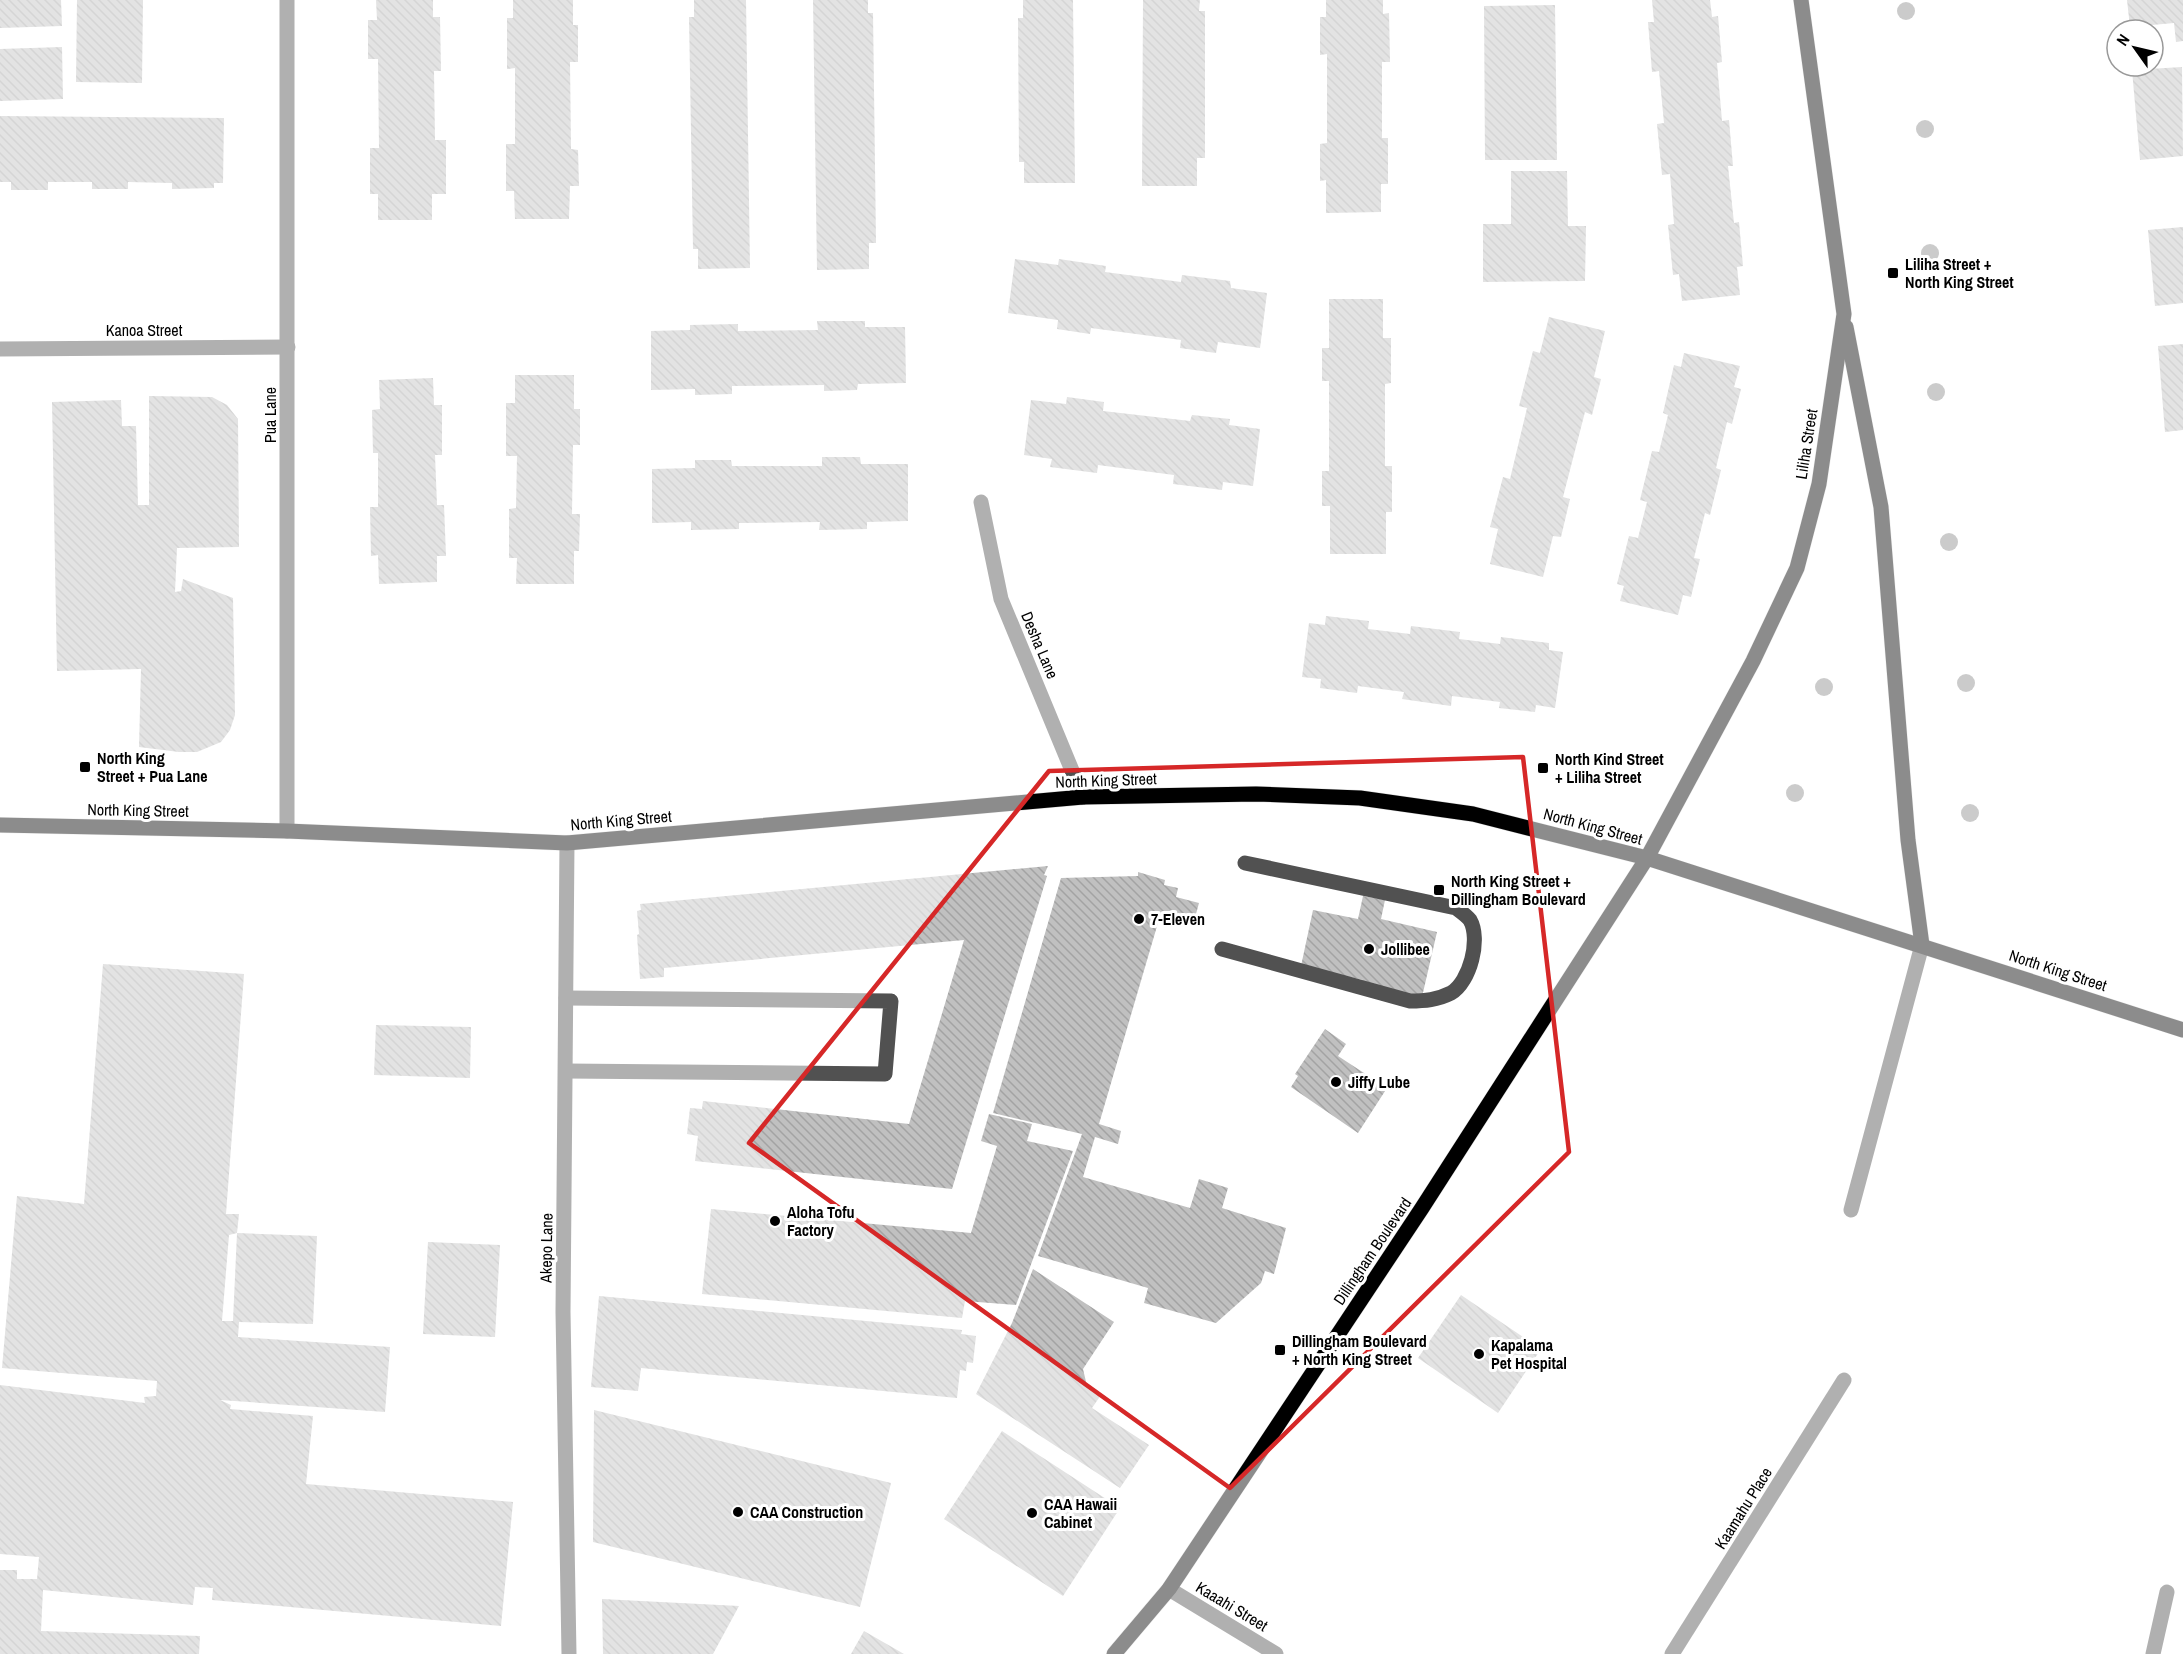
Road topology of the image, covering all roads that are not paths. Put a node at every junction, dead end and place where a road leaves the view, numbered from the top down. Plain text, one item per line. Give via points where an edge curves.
1 (287, 0) edge
2 (1801, 0) edge
3 (1844, 314) junction
4 (288, 346) junction
5 (0, 348) edge
6 (981, 502) dead end
7 (1083, 797) junction
8 (0, 825) edge
9 (287, 831) junction
10 (567, 843) junction
11 (1647, 858) junction
12 (1245, 863) dead end
13 (1923, 945) junction
14 (1222, 950) dead end
15 (566, 998) junction
16 (2183, 1030) edge
17 (566, 1071) junction
18 (1851, 1210) dead end
19 (1844, 1380) dead end
20 (1169, 1589) junction
21 (2168, 1592) dead end
22 (569, 1654) edge
23 (1114, 1654) edge
24 (1276, 1654) edge
25 (1672, 1654) edge
26 (2153, 1654) edge

1 - 4 street, Pua Lane
2 - 3 main road, Liliha Street
3 - 11 main road, Liliha Street via 1819,484 1797,568 1753,661
3 - 13 main road via 1881,507 1908,840
4 - 5 street, Kanoa Street
4 - 9 street, Pua Lane
6 - 7 street, Desha Lane via 1001,599
7 - 10 main road, North King Street
7 - 11 main road, North King Street via 1256,794 1371,799 1473,814
8 - 9 main road, North King Street
9 - 10 main road, North King Street
10 - 15 street, Akepo Lane
11 - 13 main road, North King Street
11 - 20 main road, Dillingham Boulevard via 1422,1208
12 - 14 street via 1456,908 1470,920 1475,940 1473,957 1454,991 1433,1001 1410,1001
13 - 16 main road, North King Street
13 - 18 street
15 - 17 street, Akepo Lane
15 - 17 street via 891,1001 885,1074
17 - 22 street, Akepo Lane via 564,1312
19 - 25 street, Kaamahu Place
20 - 23 main road, Dillingham Boulevard
20 - 24 street, Kaaahi Street
21 - 26 street

